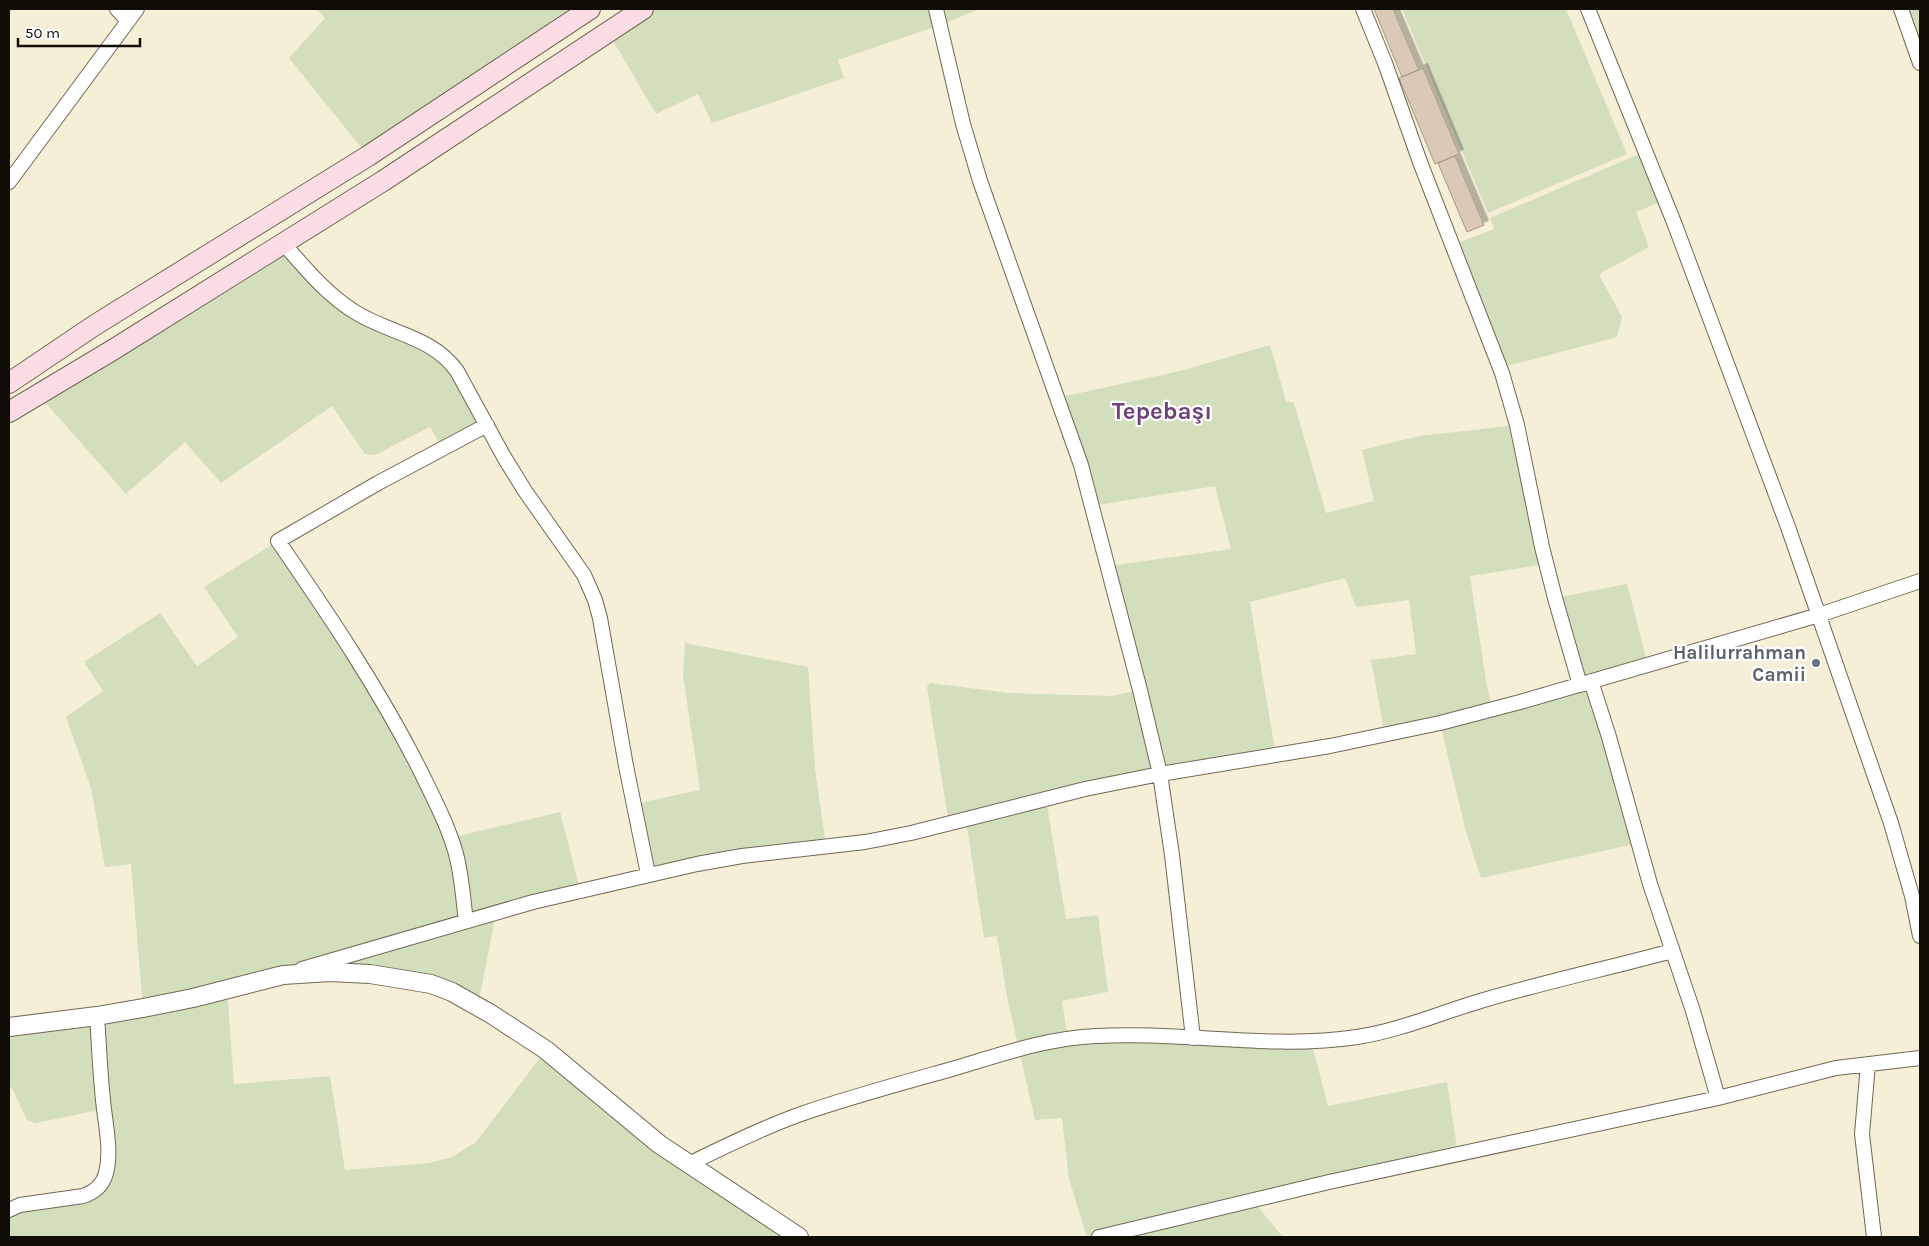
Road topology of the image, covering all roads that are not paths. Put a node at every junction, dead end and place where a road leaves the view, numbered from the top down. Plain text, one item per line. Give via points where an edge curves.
1 (117, 9) edge
2 (137, 9) edge
3 (590, 9) edge
4 (643, 9) edge
5 (936, 9) edge
6 (1363, 9) edge
7 (1588, 9) edge
8 (1901, 9) edge
9 (128, 21) junction
10 (1920, 63) edge
11 (9, 182) edge
12 (284, 243) junction
13 (9, 383) edge
14 (9, 412) edge
15 (487, 425) junction
16 (1920, 581) edge
17 (1819, 615) junction
18 (1586, 683) junction
19 (1160, 774) junction
20 (648, 874) junction
21 (466, 921) junction
22 (1920, 936) edge
23 (1672, 952) junction
24 (283, 975) junction
25 (97, 1016) junction
26 (9, 1027) edge
27 (1193, 1038) junction
28 (1920, 1058) edge
29 (1868, 1064) junction
30 (1718, 1098) junction
31 (689, 1164) junction
32 (9, 1210) edge
33 (799, 1237) edge
34 (1099, 1237) edge
35 (1874, 1237) edge

1 - 9 street
2 - 9 street
3 - 13 main road via 368,156 96,325
4 - 12 main road
5 - 19 street via 958,106 980,181 1092,506
6 - 18 street via 1502,374 1517,425 1555,598
7 - 17 street via 1675,225
8 - 10 street
9 - 11 street
12 - 14 main road
12 - 15 street via 319,282 354,311 368,320 428,344 449,359
15 - 20 street via 526,491 584,575 595,600
15 - 21 street via 278,541 364,669 422,774 456,853
16 - 17 street
17 - 18 street
17 - 22 street via 1891,824
18 - 19 street via 1384,736
18 - 23 street
19 - 20 street via 865,842 742,856
19 - 27 street
20 - 21 street
21 - 24 street
23 - 27 street via 1475,1002 1364,1036 1259,1042
23 - 30 street via 1704,1044
24 - 25 street via 193,998
24 - 31 street via 370,974 431,984 452,992 546,1050 632,1124
25 - 26 street
25 - 32 street via 107,1139 106,1174 93,1192 83,1196 20,1204
27 - 31 street via 1096,1036 1012,1051 800,1115
28 - 29 street
29 - 30 street via 1836,1068
29 - 35 street via 1862,1134
30 - 34 street via 1329,1182
31 - 33 street

